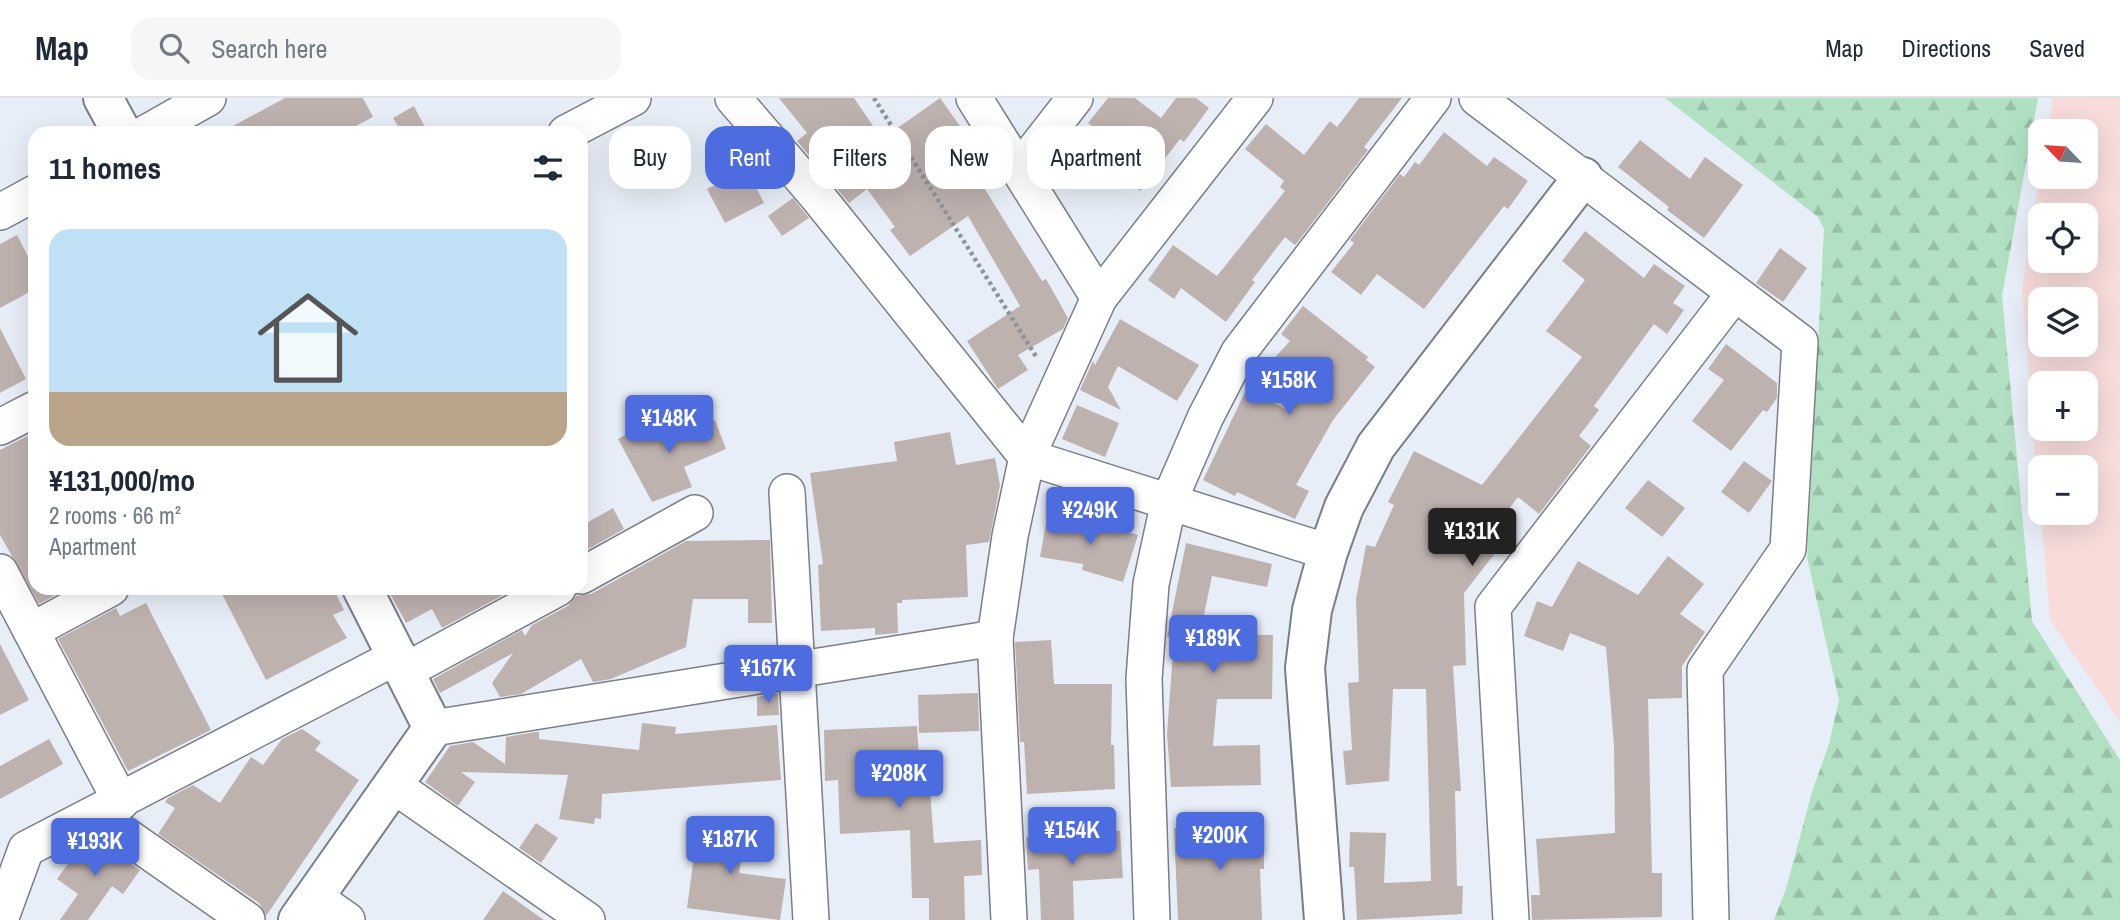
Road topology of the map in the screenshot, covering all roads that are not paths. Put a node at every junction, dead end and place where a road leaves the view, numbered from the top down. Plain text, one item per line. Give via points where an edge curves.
1 (103, 98) edge
2 (208, 98) edge
3 (633, 98) edge
4 (733, 98) edge
5 (974, 98) edge
6 (1075, 98) edge
7 (1255, 98) edge
8 (1433, 98) edge
9 (1477, 98) edge
10 (118, 126) edge
11 (158, 126) edge
12 (579, 126) edge
13 (1019, 170) junction
14 (1583, 177) junction
15 (28, 197) edge
16 (0, 212) edge
17 (1734, 294) junction
18 (1098, 298) junction
19 (28, 413) edge
20 (0, 427) edge
21 (1027, 457) junction
22 (787, 492) dead end
23 (1169, 501) junction
24 (695, 513) dead end
25 (1328, 552) junction
26 (0, 572) edge
27 (588, 572) edge
28 (98, 595) edge
29 (366, 595) edge
30 (544, 595) edge
31 (31, 631) junction
32 (995, 638) junction
33 (402, 664) junction
34 (798, 671) junction
35 (433, 728) junction
36 (393, 785) junction
37 (108, 808) junction
38 (306, 909) edge
39 (0, 920) edge
40 (247, 920) edge
41 (347, 920) edge
42 (587, 920) edge
43 (811, 920) edge
44 (1009, 920) edge
45 (1152, 920) edge
46 (1324, 920) edge
47 (1511, 920) edge
48 (1711, 920) edge

1 - 10 street
2 - 11 street
3 - 12 street
4 - 21 street
5 - 13 street
6 - 13 street
7 - 18 street
8 - 23 street via 1239,352
9 - 14 street
13 - 18 street
14 - 17 street
14 - 25 street via 1376,446 1344,507
15 - 16 street
17 - 47 street via 1493,607
17 - 48 street via 1800,342 1788,549 1705,670
18 - 21 street
19 - 20 street
21 - 23 street
21 - 32 street
22 - 34 street
23 - 25 street
23 - 45 street via 1151,583 1144,679
24 - 27 street
25 - 46 street via 1312,610 1305,668
26 - 31 street
28 - 31 street
29 - 33 street
30 - 33 street
31 - 37 street
32 - 34 street
32 - 44 street
33 - 35 street
33 - 37 street
34 - 35 street
34 - 43 street
35 - 36 street
36 - 38 street
36 - 42 street
37 - 39 street via 26,849
37 - 40 street
38 - 41 street

